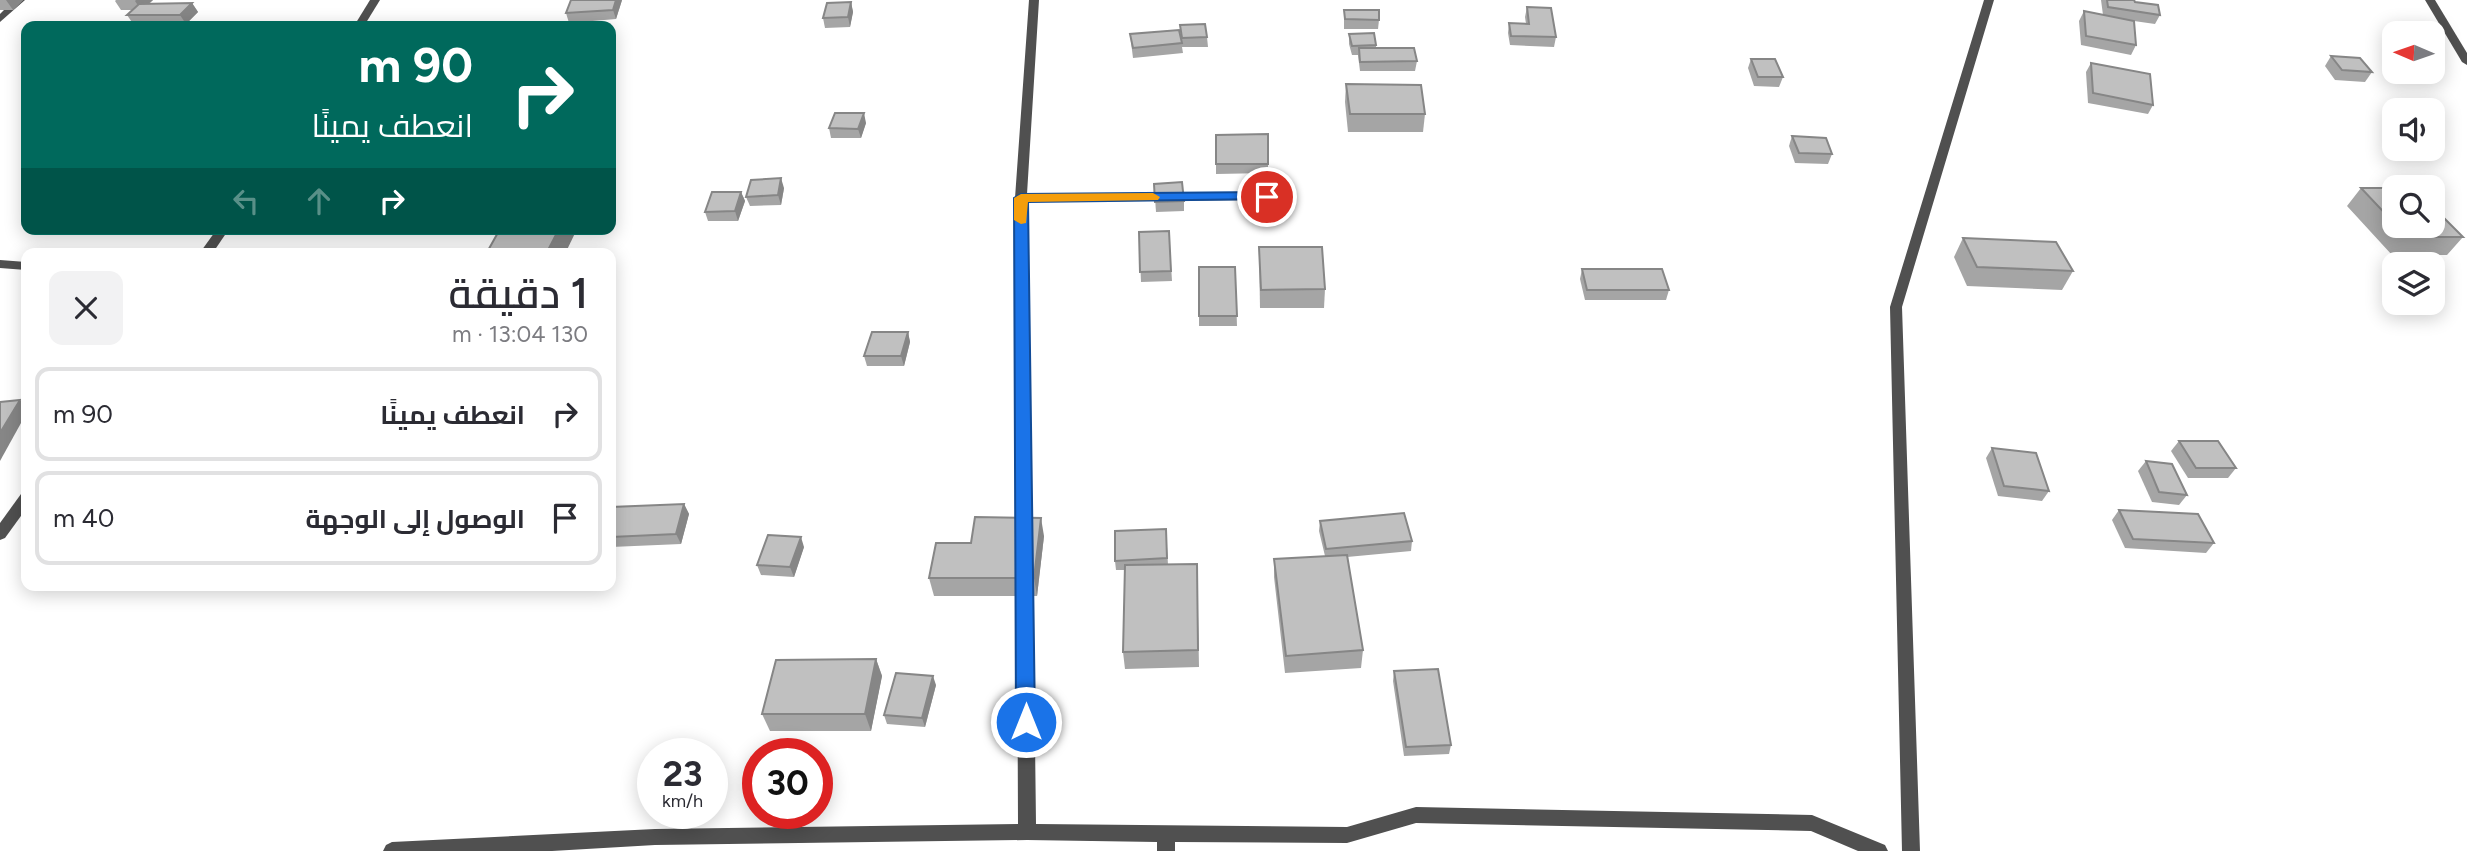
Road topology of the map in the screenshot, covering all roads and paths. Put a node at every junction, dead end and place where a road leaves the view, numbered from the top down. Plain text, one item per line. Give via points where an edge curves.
1 (20, 0) edge
2 (375, 0) edge
3 (1034, 0) edge
4 (1989, 0) edge
5 (2430, 0) edge
6 (0, 19) edge
7 (362, 21) edge
8 (2467, 62) edge
9 (1267, 197) dead end
10 (1021, 198) junction
11 (0, 264) edge
12 (21, 265) edge
13 (21, 505) edge
14 (0, 534) edge
15 (1027, 832) junction
16 (1166, 842) edge
17 (653, 844) edge
18 (392, 851) edge
19 (1879, 851) edge
20 (1912, 851) edge

1 - 6 street
2 - 7 street
3 - 10 street
4 - 20 street via 1896,307
5 - 8 street
9 - 10 street
10 - 15 street
11 - 12 street
13 - 14 street
15 - 16 street
15 - 17 street
16 - 19 street via 1348,835 1416,815 1812,823
17 - 18 street

